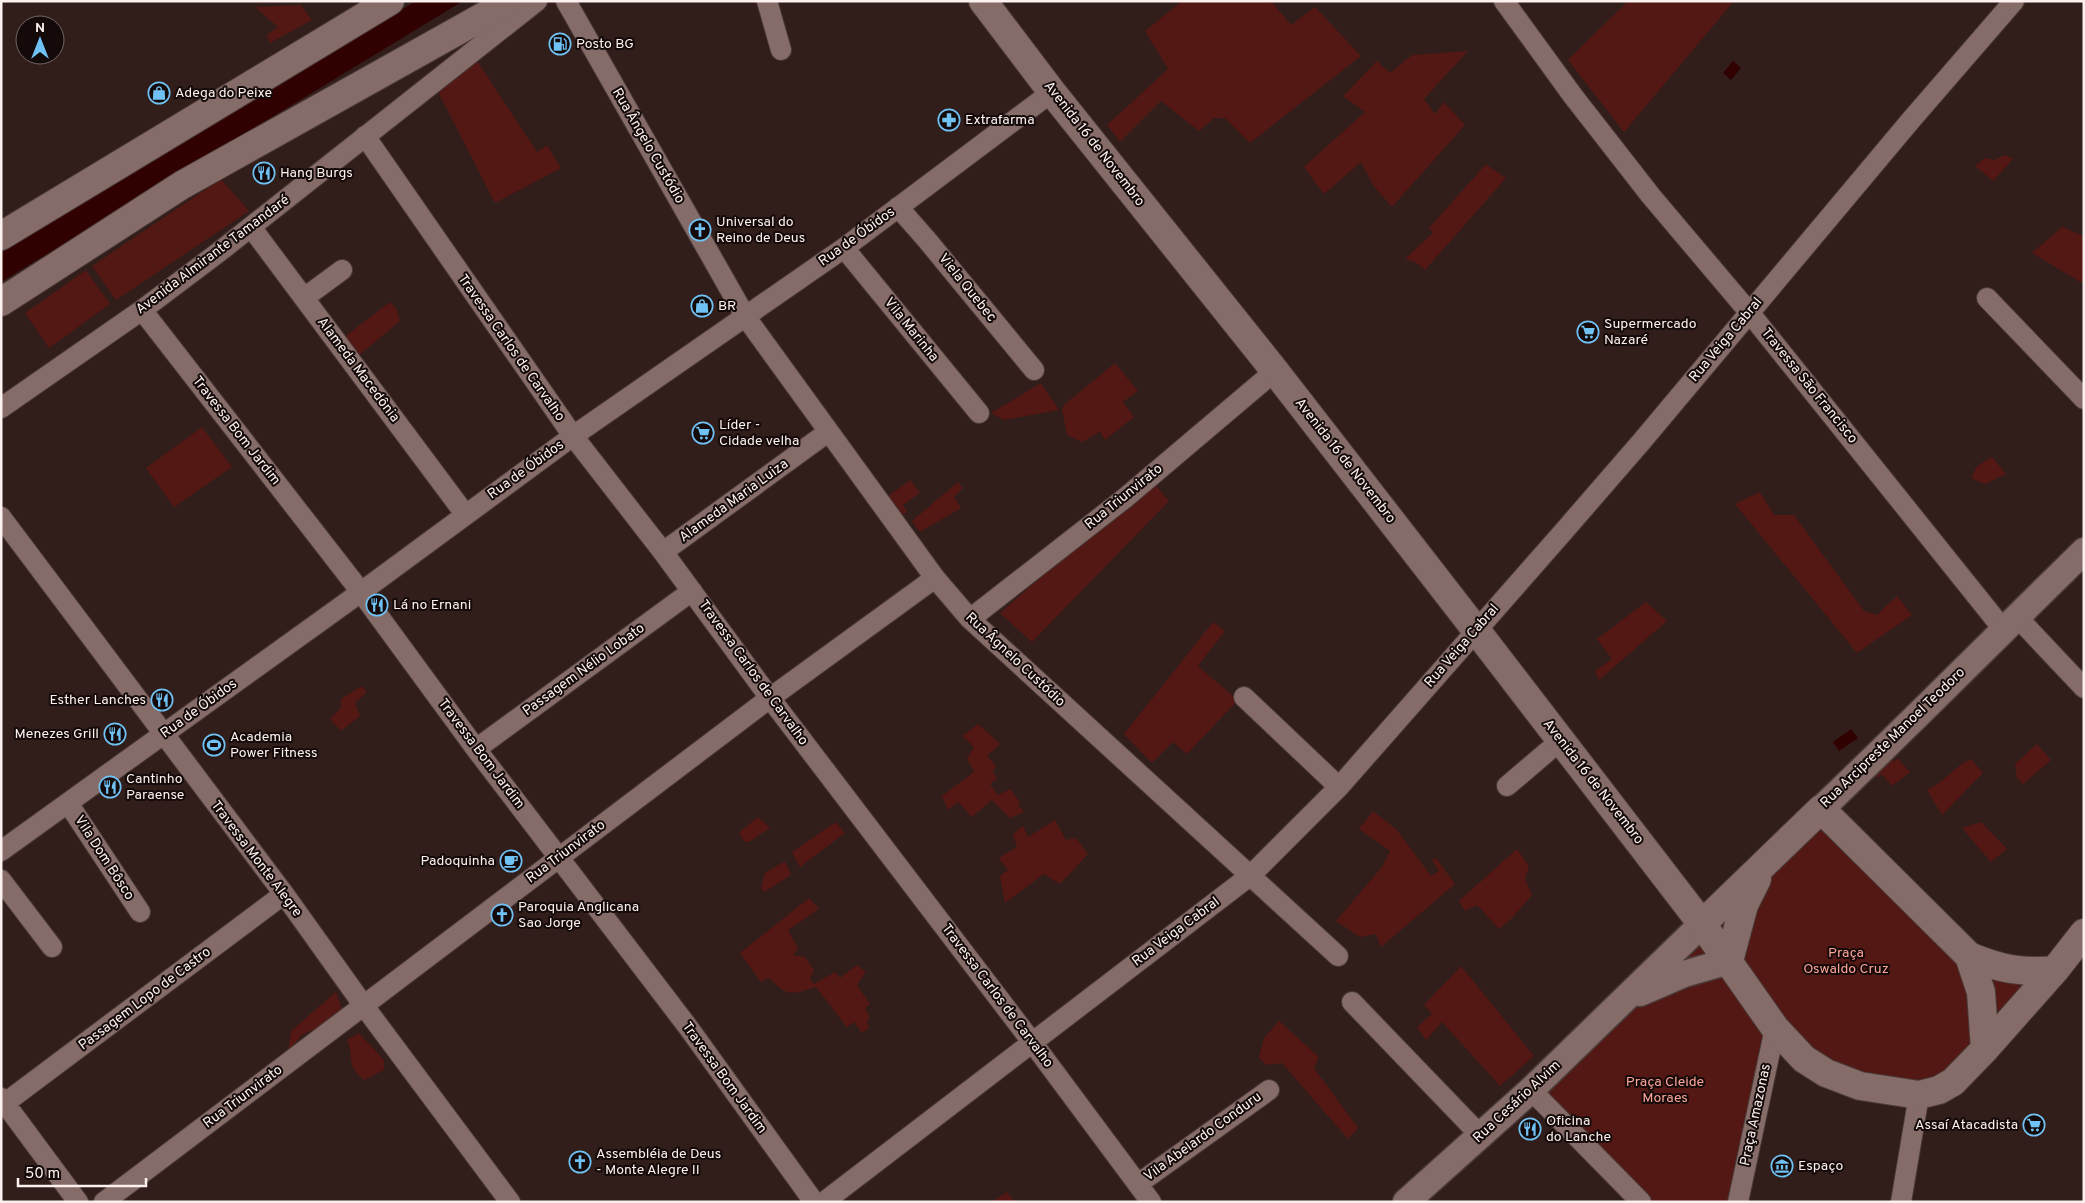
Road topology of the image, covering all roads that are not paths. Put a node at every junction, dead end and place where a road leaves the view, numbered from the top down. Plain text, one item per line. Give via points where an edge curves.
1 (390, 1) edge
2 (511, 1) edge
3 (537, 1) edge
4 (566, 1) edge
5 (767, 1) edge
6 (983, 1) edge
7 (1504, 1) edge
8 (2014, 1) edge
9 (781, 50) dead end
10 (1052, 92) junction
11 (365, 136) junction
12 (898, 207) junction
13 (251, 227) junction
14 (1, 236) edge
15 (844, 248) junction
16 (342, 270) dead end
17 (304, 298) junction
18 (1987, 298) dead end
19 (1, 302) edge
20 (142, 310) junction
21 (1750, 312) junction
22 (745, 316) junction
23 (1034, 370) dead end
24 (1275, 371) junction
25 (2084, 399) edge
26 (1, 408) edge
27 (979, 413) dead end
28 (828, 432) junction
29 (573, 436) junction
30 (465, 514) junction
31 (1, 517) edge
32 (2084, 551) edge
33 (664, 552) junction
34 (934, 578) junction
35 (692, 591) junction
36 (361, 592) junction
37 (970, 619) junction
38 (2010, 623) junction
39 (1476, 630) junction
40 (2084, 688) edge
41 (1244, 697) dead end
42 (770, 698) junction
43 (164, 735) junction
44 (1561, 740) junction
45 (476, 749) junction
46 (1339, 786) junction
47 (1507, 786) dead end
48 (68, 803) junction
49 (1821, 809) junction
50 (1776, 851) junction
51 (1, 852) edge
52 (559, 856) junction
53 (1251, 875) junction
54 (1, 880) edge
55 (284, 894) junction
56 (140, 912) dead end
57 (1702, 924) junction
58 (2084, 933) edge
59 (52, 947) dead end
60 (1338, 956) dead end
61 (1969, 956) junction
62 (1729, 961) junction
63 (2055, 970) junction
64 (1626, 999) junction
65 (1352, 1002) dead end
66 (364, 1006) junction
67 (1775, 1028) junction
68 (1032, 1042) junction
69 (1985, 1048) junction
70 (1269, 1090) dead end
71 (1531, 1090) junction
72 (1919, 1095) junction
73 (3, 1101) edge
74 (1481, 1136) junction
75 (1138, 1184) junction
76 (78, 1202) edge
77 (104, 1202) edge
78 (510, 1202) edge
79 (814, 1202) edge
80 (824, 1202) edge
81 (1151, 1202) edge
82 (1406, 1202) edge
83 (1641, 1202) edge
84 (1738, 1202) edge
85 (1900, 1202) edge

1 - 14 main road
2 - 19 main road via 182,184
3 - 11 street, Avenida Almirante Tamandaré
4 - 22 street, Rua Ângelo Custódio
5 - 9 street
6 - 10 main road, Avenida 16 de Novembro
7 - 21 street, Travessa São Francisco via 1651,196
8 - 21 street, Rua Veiga Cabral
10 - 12 street, Rua de Óbidos
10 - 24 main road, Avenida 16 de Novembro
11 - 13 street, Avenida Almirante Tamandaré
11 - 29 street, Travessa Carlos de Carvalho
12 - 15 street, Rua de Óbidos
12 - 23 street, Viela Quebec
13 - 17 street, Alameda Macedônia
13 - 20 street, Avenida Almirante Tamandaré
15 - 22 street, Rua de Óbidos
15 - 27 street, Vila Marinha
16 - 17 street
17 - 30 street, Alameda Macedônia
18 - 25 street
20 - 26 street, Avenida Almirante Tamandaré
20 - 36 street, Travessa Bom Jardim
21 - 38 street, Travessa São Francisco
21 - 39 street, Rua Veiga Cabral
22 - 28 street, Rua Âgnelo Custódio
22 - 29 street, Rua de Óbidos
24 - 37 street, Rua Triunvirato via 1125,498
24 - 39 main road, Avenida 16 de Novembro
28 - 33 street, Alameda Maria Luiza
28 - 34 street, Rua Âgnelo Custódio
29 - 30 street, Rua de Óbidos
29 - 33 street, Travessa Carlos de Carvalho
30 - 36 street, Rua de Óbidos
31 - 43 street, Travessa Monte Alegre
32 - 38 street, Rua Arcipreste Manoel Teodoro
33 - 35 street, Travessa Carlos de Carvalho
34 - 37 street, Rua Âgnelo Custódio
34 - 42 street, Rua Triunvirato
35 - 42 street, Travessa Carlos de Carvalho
35 - 45 street, Passagem Nélio Lobato
36 - 43 street, Rua de Óbidos
36 - 45 street, Travessa Bom Jardim
37 - 53 street, Rua Âgnelo Custódio
38 - 40 street, Travessa São Francisco
38 - 49 street, Rua Arcipreste Manoel Teodoro via 1905,722
39 - 44 main road, Avenida 16 de Novembro
39 - 46 street, Rua Veiga Cabral
41 - 46 street
42 - 52 street, Rua Triunvirato
42 - 68 street, Travessa Carlos de Carvalho
43 - 48 street, Rua de Óbidos
43 - 55 street, Travessa Monte Alegre
44 - 47 street
44 - 57 main road, Avenida 16 de Novembro
45 - 52 street, Travessa Bom Jardim
46 - 53 street, Rua Veiga Cabral
48 - 51 street, Rua de Óbidos
48 - 56 street, Vila Dom Bôsco
49 - 50 main road, Rua Arcipreste Manoel Teodoro
49 - 61 main road
50 - 57 main road, Rua Arcipreste Manoel Teodoro
50 - 62 main road via 1744,905
52 - 66 street, Rua Triunvirato
52 - 79 street, Travessa Bom Jardim
53 - 60 street, Rua Âgnelo Custódio
53 - 68 street, Rua Veiga Cabral
54 - 59 street
55 - 66 street, Travessa Monte Alegre
55 - 73 street, Passagem Lopo de Castro
57 - 62 main road, Avenida 16 de Novembro
57 - 64 street, Rua Cesário Alvim
58 - 63 main road
61 - 63 main road via 2015,971
61 - 69 main road via 1981,992
62 - 64 street, Rua Cesário Alvim via 1684,974
62 - 67 main road, Avenida 16 de Novembro
63 - 69 main road
64 - 71 street, Rua Cesário Alvim
65 - 74 street
66 - 77 street, Rua Triunvirato
66 - 78 street, Travessa Monte Alegre
67 - 72 main road, Avenida 16 de Novembro via 1804,1059 1826,1073 1860,1086
67 - 84 street, Praça Amazonas
68 - 75 street, Travessa Carlos de Carvalho
68 - 80 street, Rua Veiga Cabral
69 - 72 main road via 1953,1082
70 - 75 street, Vila Abelardo Conduru
71 - 74 street, Rua Cesário Alvim
71 - 83 street
72 - 85 street
73 - 76 street
74 - 82 street, Rua Cesário Alvim
75 - 81 street, Travessa Carlos de Carvalho

